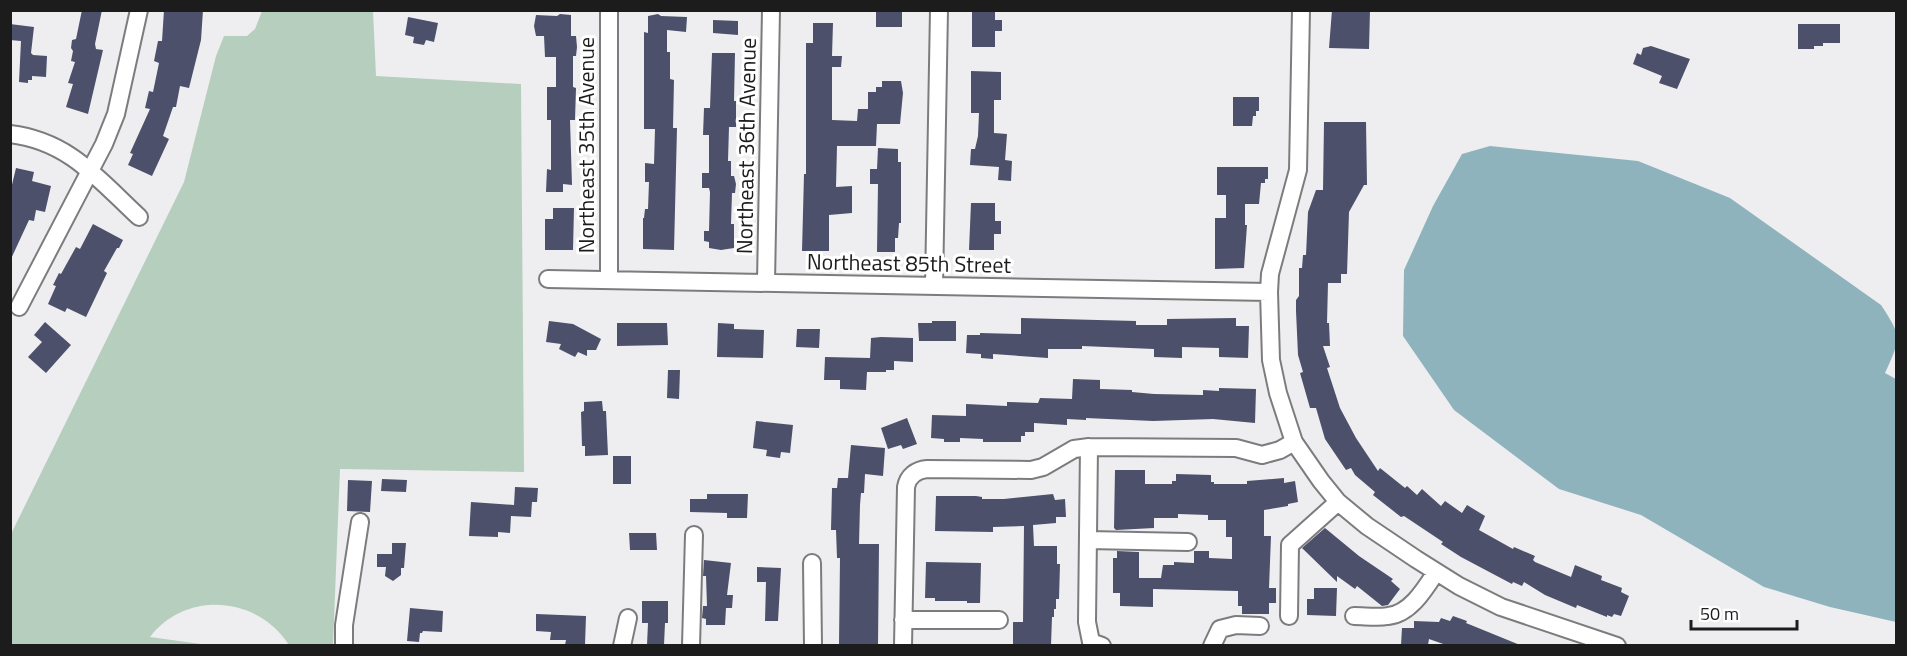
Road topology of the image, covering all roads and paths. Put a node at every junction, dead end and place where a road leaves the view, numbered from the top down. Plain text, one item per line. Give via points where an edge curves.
1 (139, 10) edge
2 (609, 10) edge
3 (771, 10) edge
4 (939, 10) edge
5 (1301, 10) edge
6 (10, 134) edge
7 (90, 172) junction
8 (139, 217) dead end
9 (548, 279) dead end
10 (609, 280) junction
11 (766, 282) junction
12 (934, 286) junction
13 (1269, 292) junction
14 (19, 307) dead end
15 (1294, 442) junction
16 (1089, 447) junction
17 (1338, 502) junction
18 (360, 522) dead end
19 (694, 535) dead end
20 (1088, 540) junction
21 (1188, 542) dead end
22 (812, 563) dead end
23 (1436, 572) junction
24 (1289, 616) dead end
25 (1354, 616) dead end
26 (628, 618) dead end
27 (903, 620) junction
28 (999, 620) dead end
29 (1260, 626) dead end
30 (1096, 644) edge
31 (344, 645) edge
32 (622, 645) edge
33 (691, 645) edge
34 (813, 645) edge
35 (903, 645) edge
36 (1212, 645) edge
37 (1617, 645) edge

1 - 7 street via 116,114
2 - 10 street, Northeast 35th Avenue
3 - 11 street, Northeast 36th Avenue
4 - 12 street
5 - 13 street via 1298,170 1270,273
6 - 7 street via 60,148
7 - 8 street
7 - 14 street
9 - 10 street, Northeast 85th Street
10 - 11 street, Northeast 85th Street
11 - 12 street, Northeast 85th Street
12 - 13 street, Northeast 85th Street
13 - 15 street via 1271,360
15 - 16 street via 1262,455 1226,448
15 - 17 street
16 - 20 street
16 - 27 street via 1074,449 1037,469 927,469 911,476 906,491
17 - 23 street
17 - 24 street via 1290,545
18 - 31 street
19 - 33 street
20 - 21 street
20 - 30 street via 1087,622
22 - 34 street
23 - 25 street via 1420,596 1400,613
23 - 37 street via 1501,607
26 - 32 street
27 - 28 street
27 - 35 street
29 - 36 street via 1220,629

